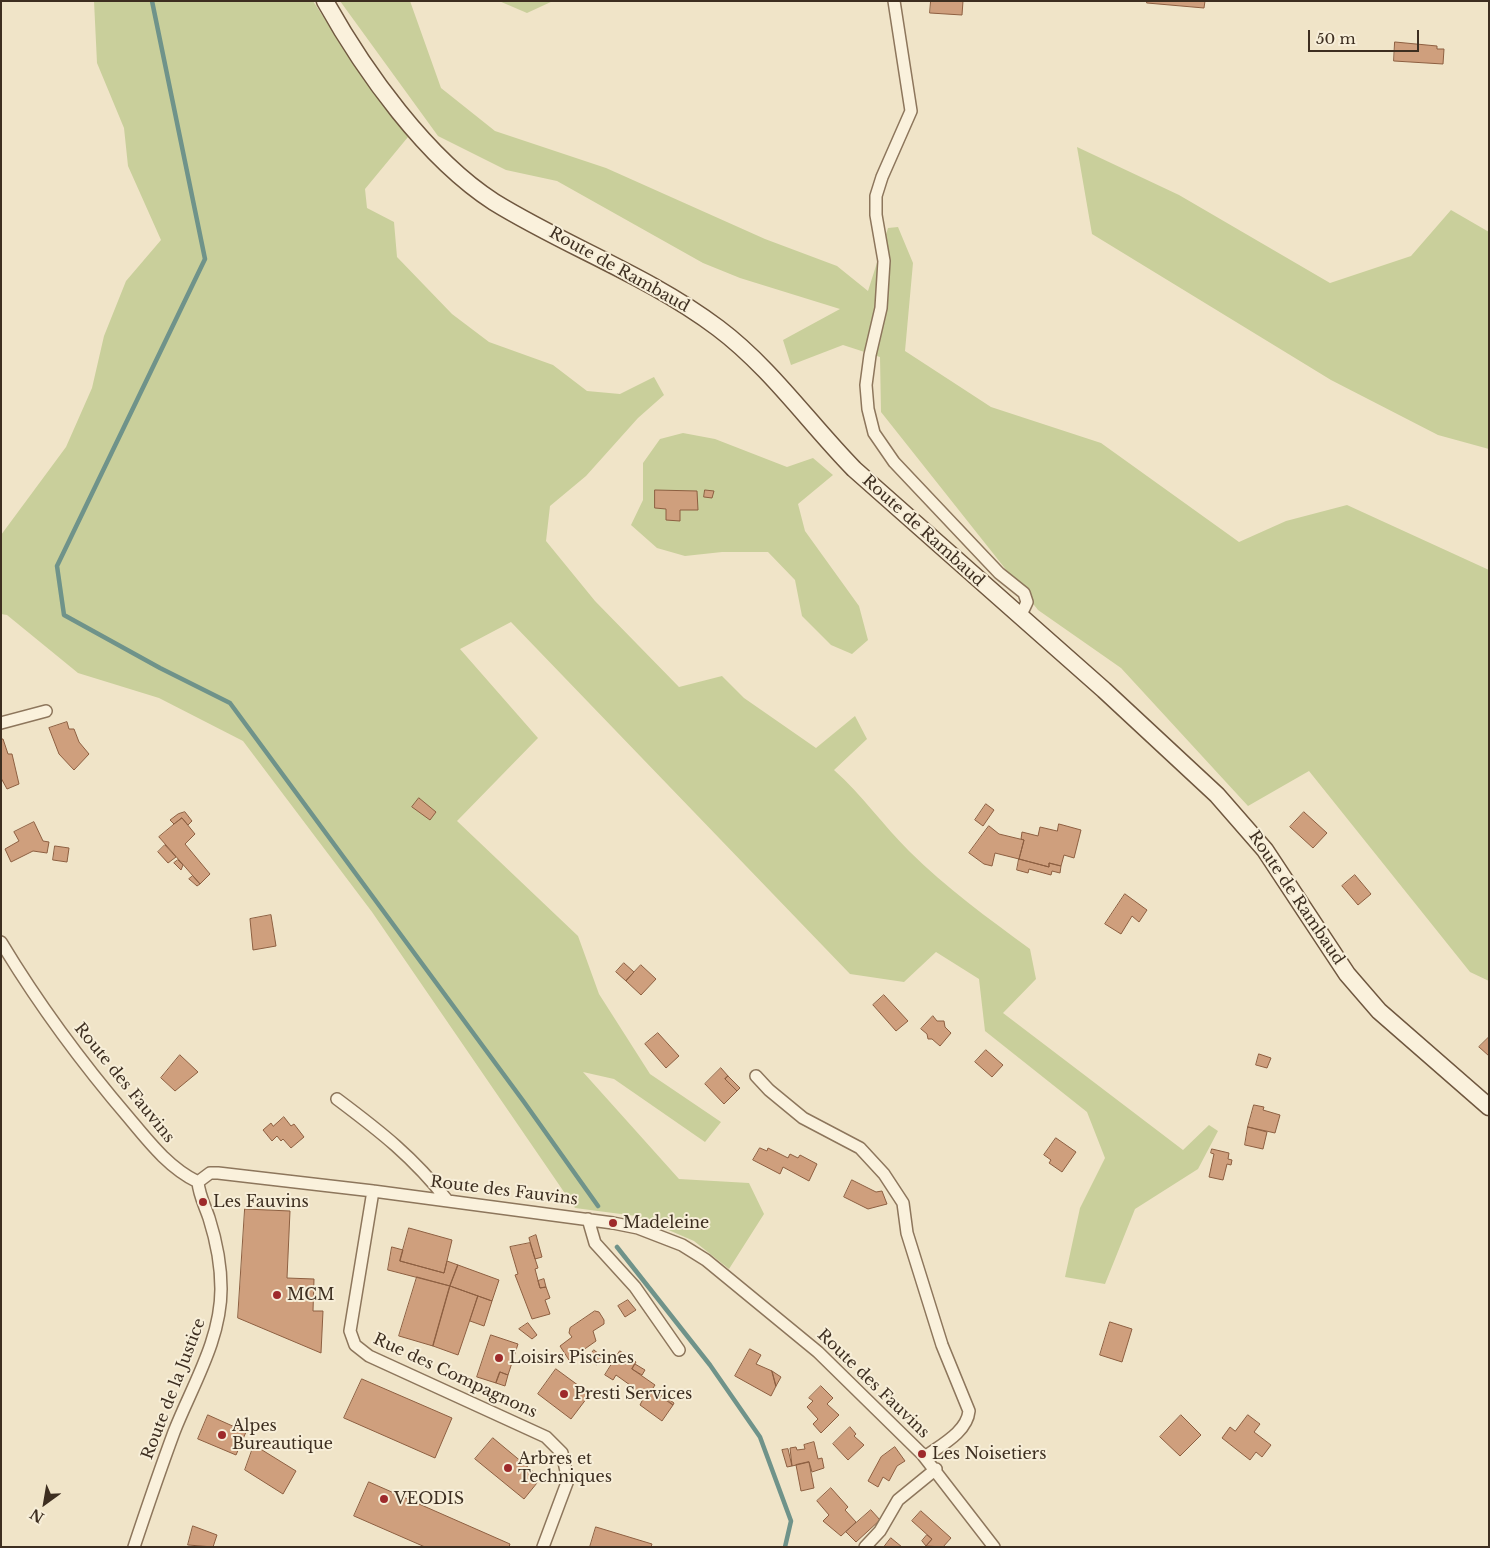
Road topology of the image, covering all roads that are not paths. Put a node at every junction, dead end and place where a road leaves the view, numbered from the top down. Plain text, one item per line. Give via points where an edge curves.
1 (325, 1) edge
2 (894, 1) edge
3 (1020, 617) junction
4 (46, 711) dead end
5 (1, 723) edge
6 (1, 942) edge
7 (756, 1076) dead end
8 (337, 1099) dead end
9 (1489, 1107) edge
10 (198, 1182) junction
11 (373, 1191) junction
12 (447, 1200) junction
13 (588, 1219) junction
14 (679, 1350) dead end
15 (925, 1457) junction
16 (936, 1469) junction
17 (134, 1547) edge
18 (543, 1547) edge
19 (865, 1547) edge
20 (994, 1547) edge

1 - 3 street, Route de Rambaud via 351,47 409,122 467,182 494,201 653,286 738,343 854,469
2 - 3 street via 911,111 876,196 884,260 881,308 866,385 868,409 874,433 894,462 999,573 1024,593 1027,602
3 - 9 street, Route de Rambaud via 1224,802 1265,850 1315,928 1366,996 1403,1033
4 - 5 street
6 - 10 street, Route des Fauvins via 27,985 96,1079 156,1150 178,1170
7 - 15 street via 803,1118 860,1148 884,1174 903,1203 907,1233 942,1345 969,1411 964,1427
8 - 12 street via 387,1136
10 - 11 street, Route des Fauvins via 210,1173
10 - 17 street, Route de la Justice via 218,1261 221,1289 218,1316
11 - 12 street, Route des Fauvins
11 - 18 street, Rue des Compagnons via 350,1331 355,1345 369,1356 546,1437 562,1453 568,1480
12 - 13 street, Route des Fauvins
13 - 14 street via 595,1243 635,1287
13 - 15 street, Route des Fauvins via 657,1234 682,1244 706,1260 818,1352
15 - 16 street, Route des Fauvins
16 - 19 street via 898,1500 880,1531
16 - 20 street, Route des Fauvins

